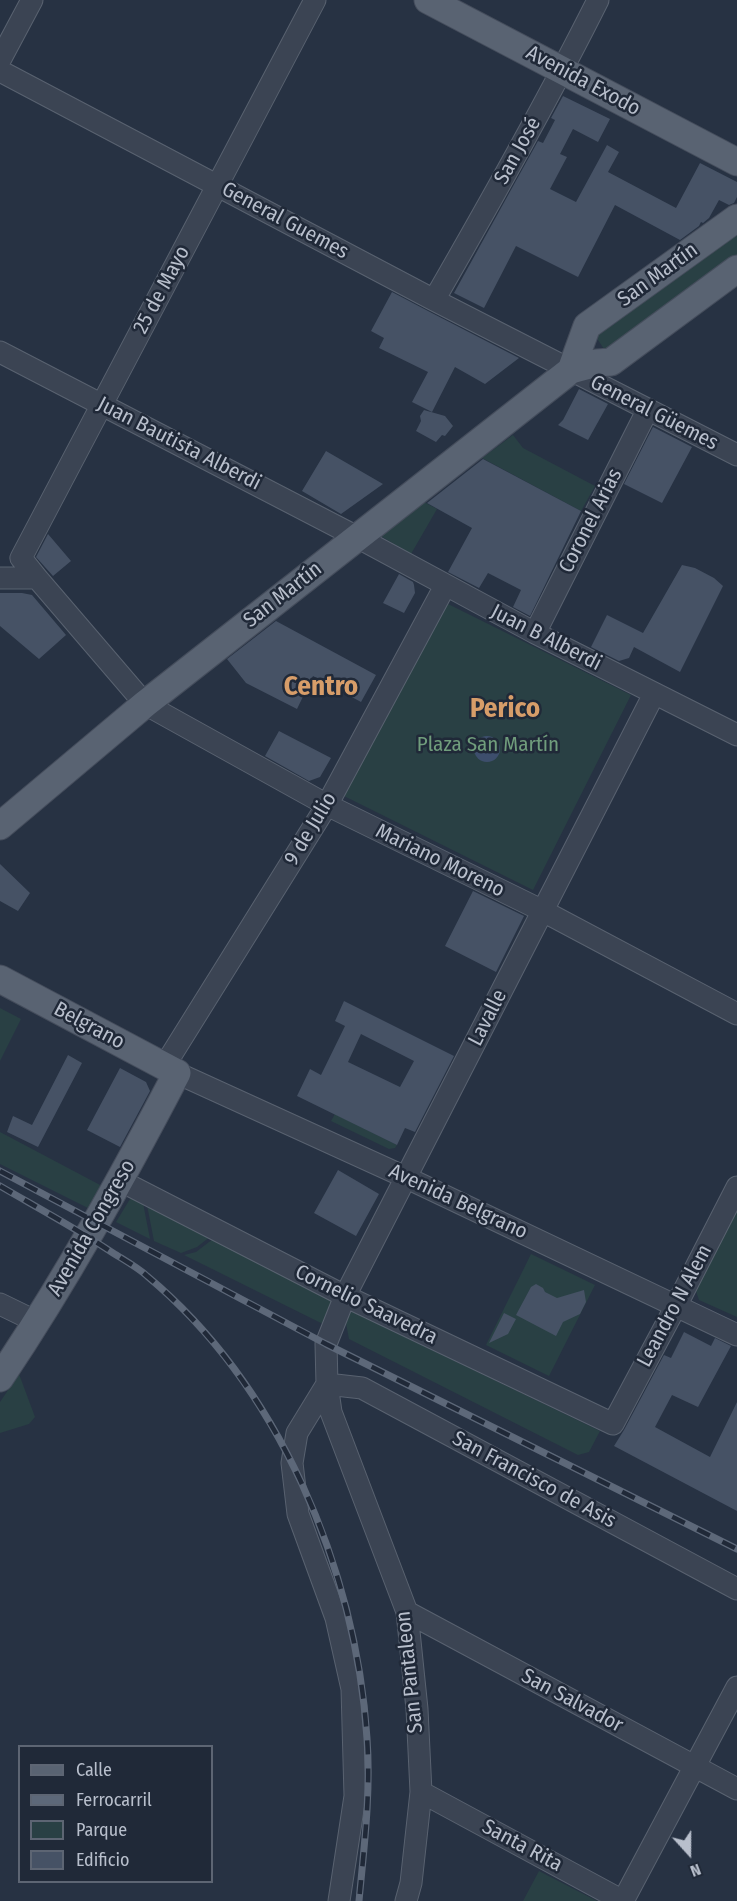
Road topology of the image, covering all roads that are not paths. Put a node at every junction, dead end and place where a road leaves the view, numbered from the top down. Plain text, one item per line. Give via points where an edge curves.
1 (32, 0) edge
2 (315, 0) edge
3 (428, 0) edge
4 (598, 0) edge
5 (0, 60) edge
6 (563, 70) junction
7 (0, 71) edge
8 (737, 162) edge
9 (217, 185) junction
10 (737, 218) edge
11 (737, 269) edge
12 (434, 300) junction
13 (0, 352) edge
14 (583, 359) junction
15 (102, 404) junction
16 (648, 409) junction
17 (737, 455) edge
18 (357, 537) junction
19 (11, 571) edge
20 (445, 586) junction
21 (535, 633) junction
22 (654, 694) junction
23 (145, 704) junction
24 (737, 735) edge
25 (327, 805) junction
26 (0, 826) edge
27 (543, 911) junction
28 (0, 979) edge
29 (737, 1014) edge
30 (171, 1069) junction
31 (405, 1177) junction
32 (121, 1181) junction
33 (735, 1194) edge
34 (345, 1296) junction
35 (0, 1304) edge
36 (676, 1306) junction
37 (37, 1322) junction
38 (737, 1335) edge
39 (326, 1344) joint
40 (0, 1378) edge
41 (327, 1384) junction
42 (613, 1424) joint
43 (737, 1588) edge
44 (407, 1612) junction
45 (737, 1687) edge
46 (694, 1766) junction
47 (737, 1789) edge
48 (421, 1792) junction
49 (339, 1901) edge
50 (406, 1901) edge
51 (623, 1901) edge

1 - 5 street
2 - 9 street, 25 de Mayo
3 - 6 main road, Avenida Exodo
4 - 6 street, San José
6 - 8 main road, Avenida Exodo
6 - 12 street, San José
7 - 9 street, General Guemes
9 - 12 street, General Guemes
9 - 15 street, 25 de Mayo
10 - 14 main road, San Martín via 587,326
11 - 14 main road, San Martín via 611,362
12 - 14 street, General Guemes
13 - 15 street, Juan Bautista Alberdi
14 - 16 street, General Güemes
14 - 18 main road, San Martín
15 - 18 street, Juan Bautista Alberdi
15 - 19 street, 25 de Mayo
16 - 17 street, General Güemes
16 - 21 street, Coronel Arias
18 - 20 street, Juan B Alberdi
18 - 23 main road, San Martín
19 - 23 street via 37,578
20 - 21 street, Juan B Alberdi
20 - 25 street, 9 de Julio
21 - 22 street, Juan B Alberdi
22 - 24 street, Juan B Alberdi
22 - 27 street, Lavalle
23 - 25 street, Mariano Moreno
23 - 26 main road, San Martín
25 - 27 street, Mariano Moreno
25 - 30 street, 9 de Julio
27 - 29 street, Mariano Moreno
27 - 31 street, Lavalle
28 - 30 main road, Belgrano
30 - 31 street, Avenida Belgrano
30 - 32 main road, Avenida Congreso
31 - 34 street, Lavalle
31 - 36 street, Avenida Belgrano
32 - 34 street, Cornelio Saavedra
32 - 37 main road, Avenida Congreso
33 - 36 street, Leandro N Alem
34 - 39 street, Lavalle
34 - 42 street, Cornelio Saavedra
35 - 37 street
36 - 38 street, Avenida Belgrano
36 - 42 street, Leandro N Alem
37 - 40 main road, Avenida Congreso
39 - 41 street, San Pantaleon
41 - 43 street, San Francisco de Asis via 362,1388
41 - 44 street, San Pantaleon via 331,1412
41 - 49 street via 297,1433 292,1462 298,1514 336,1618 352,1689 355,1796
44 - 46 street, San Salvador
44 - 48 street, San Pantaleon
45 - 46 street
46 - 47 street, San Salvador
46 - 51 street
48 - 50 street, San Pantaleon
48 - 51 street, Santa Rita

